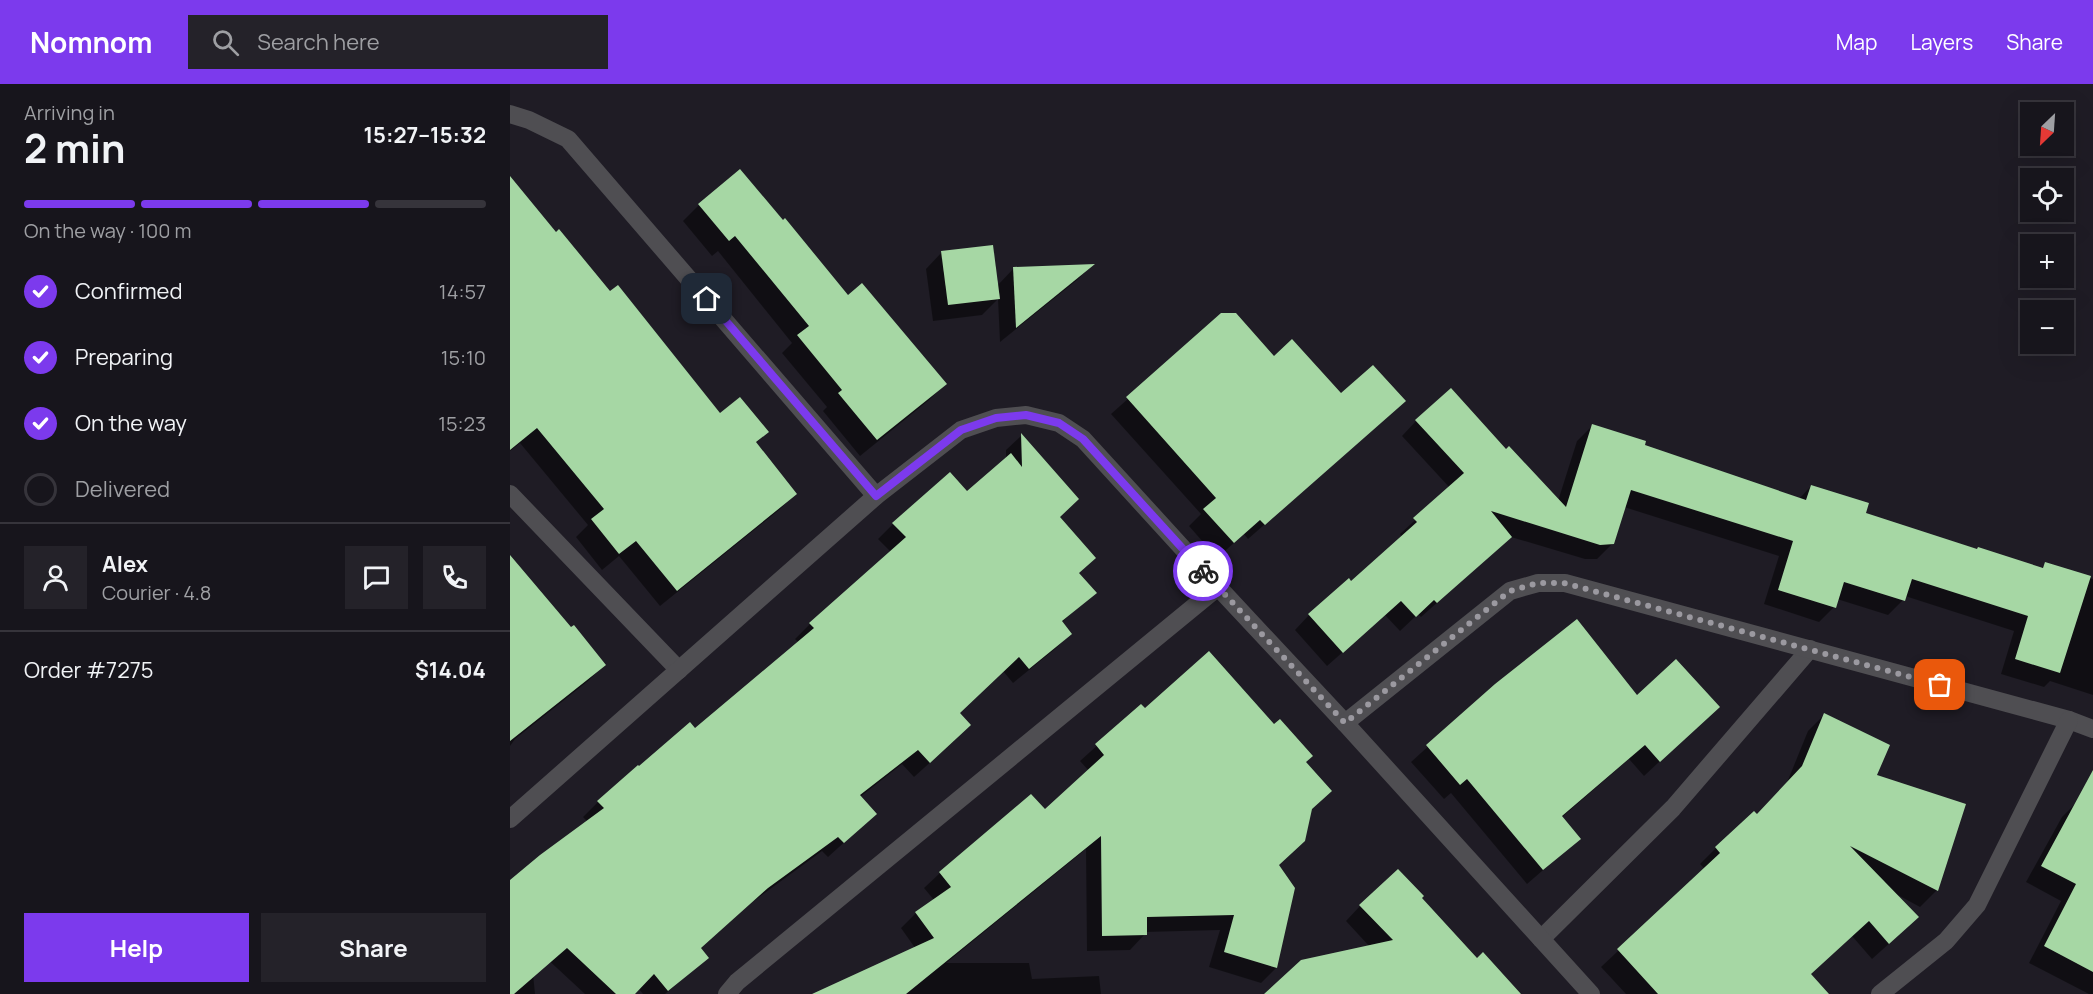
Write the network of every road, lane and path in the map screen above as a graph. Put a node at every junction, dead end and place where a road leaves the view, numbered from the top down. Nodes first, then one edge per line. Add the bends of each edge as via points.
1 (510, 114) edge
2 (510, 494) edge
3 (876, 496) junction
4 (1218, 587) junction
5 (1810, 649) junction
6 (679, 670) junction
7 (2069, 720) junction
8 (1345, 723) junction
9 (2093, 729) edge
10 (510, 819) edge
11 (1541, 939) junction
12 (727, 994) edge
13 (1591, 994) edge
14 (1880, 994) edge

1 - 3 street via 568,139
2 - 6 street
3 - 4 street via 961,430 996,418 1026,415 1059,423 1083,439
3 - 6 street
4 - 8 street
4 - 12 street
5 - 7 street
5 - 8 street via 1564,583 1538,583 1510,591
5 - 11 street via 1673,808
6 - 10 street
7 - 9 street
7 - 14 street via 1977,905 1946,941
8 - 11 street
11 - 13 street

